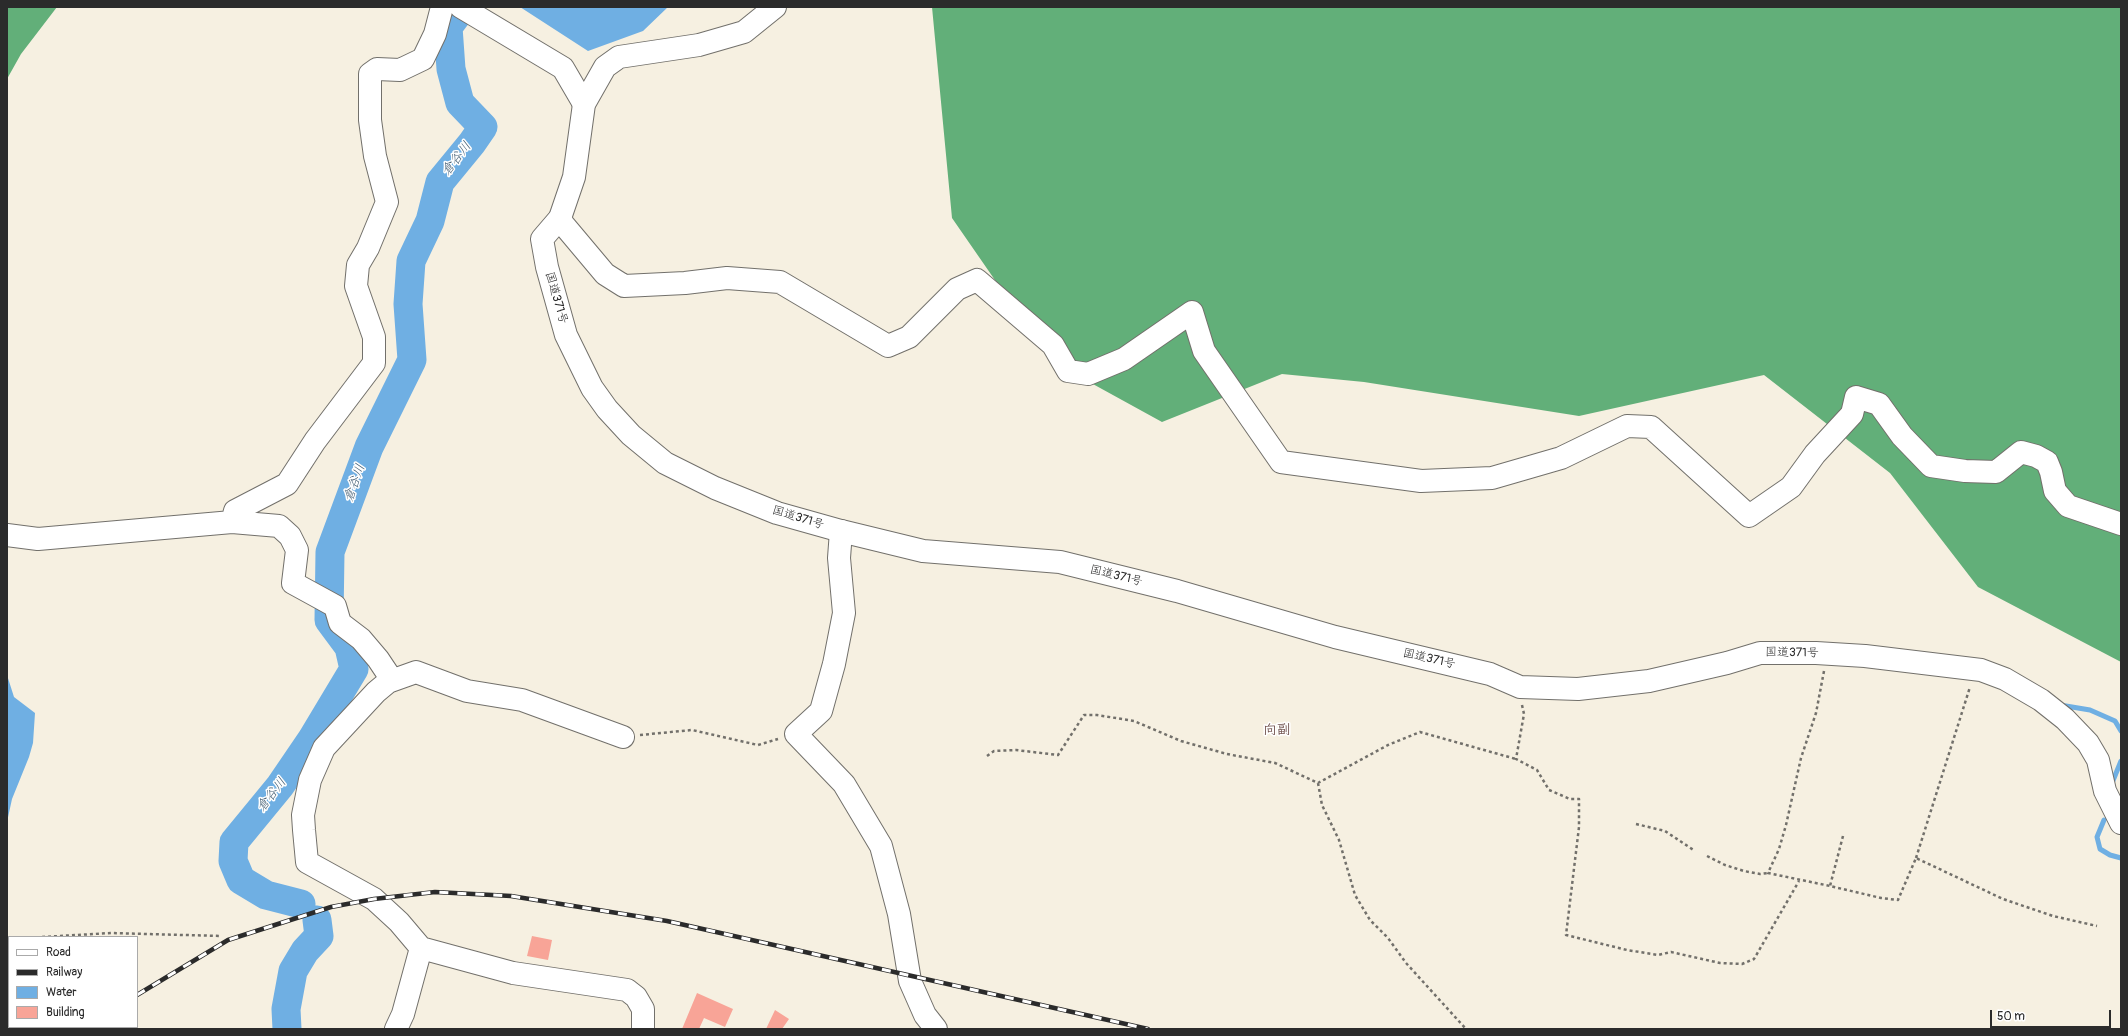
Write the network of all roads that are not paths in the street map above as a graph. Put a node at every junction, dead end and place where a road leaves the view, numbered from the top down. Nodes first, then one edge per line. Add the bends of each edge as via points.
1 (442, 7) edge
2 (461, 7) edge
3 (775, 7) edge
4 (584, 104) junction
5 (560, 218) junction
6 (232, 522) junction
7 (2121, 524) edge
8 (841, 531) junction
9 (7, 535) edge
10 (392, 680) junction
11 (622, 737) road end
12 (2121, 823) edge
13 (421, 948) junction
14 (396, 1029) edge
15 (643, 1029) edge
16 (936, 1029) edge

1 - 6 main road via 435,34 423,60 400,70 377,69 370,74 370,120 375,156 387,202 358,265 356,286 374,337 374,363 315,441 287,484 235,511
2 - 4 main road via 563,68
3 - 4 main road, 国道371号 via 744,32 700,45 619,57 605,67
4 - 5 main road, 国道371号 via 574,176
5 - 7 main road via 605,274 624,286 727,278 780,282 888,346 909,337 957,289 977,280 1053,345 1068,371 1088,374 1124,359 1192,312 1204,351 1281,462 1421,481 1492,478 1561,458 1627,426 1651,428 1749,516 1791,487 1815,454 1852,414 1856,397 1879,404 1902,436 1931,466 1996,472 2021,452 2036,456 2047,462 2055,491 2068,506
5 - 8 main road, 国道371号 via 542,239 547,267 566,335 592,388 607,409 631,435 665,464 777,513
6 - 9 main road via 38,539
6 - 10 main road via 279,526 290,536 297,550 293,583 326,601 340,622 361,639 378,658
8 - 12 main road, 国道371号 via 923,551 1060,562 1178,591 1335,637 1490,674 1520,687 1578,689 1649,682 1760,653 1865,656 1981,670 2005,679 2041,700 2088,742 2098,760 2105,791
8 - 16 main road via 839,558 844,613 834,664 821,711 796,734 844,784 881,846 899,914 910,981 924,1015
10 - 11 main road via 416,672 467,691 522,700
10 - 13 main road via 376,692 324,748 310,780 303,815 307,862 374,899 399,922
13 - 14 main road via 403,1014
13 - 15 main road via 513,973 627,990 636,997 643,1009

